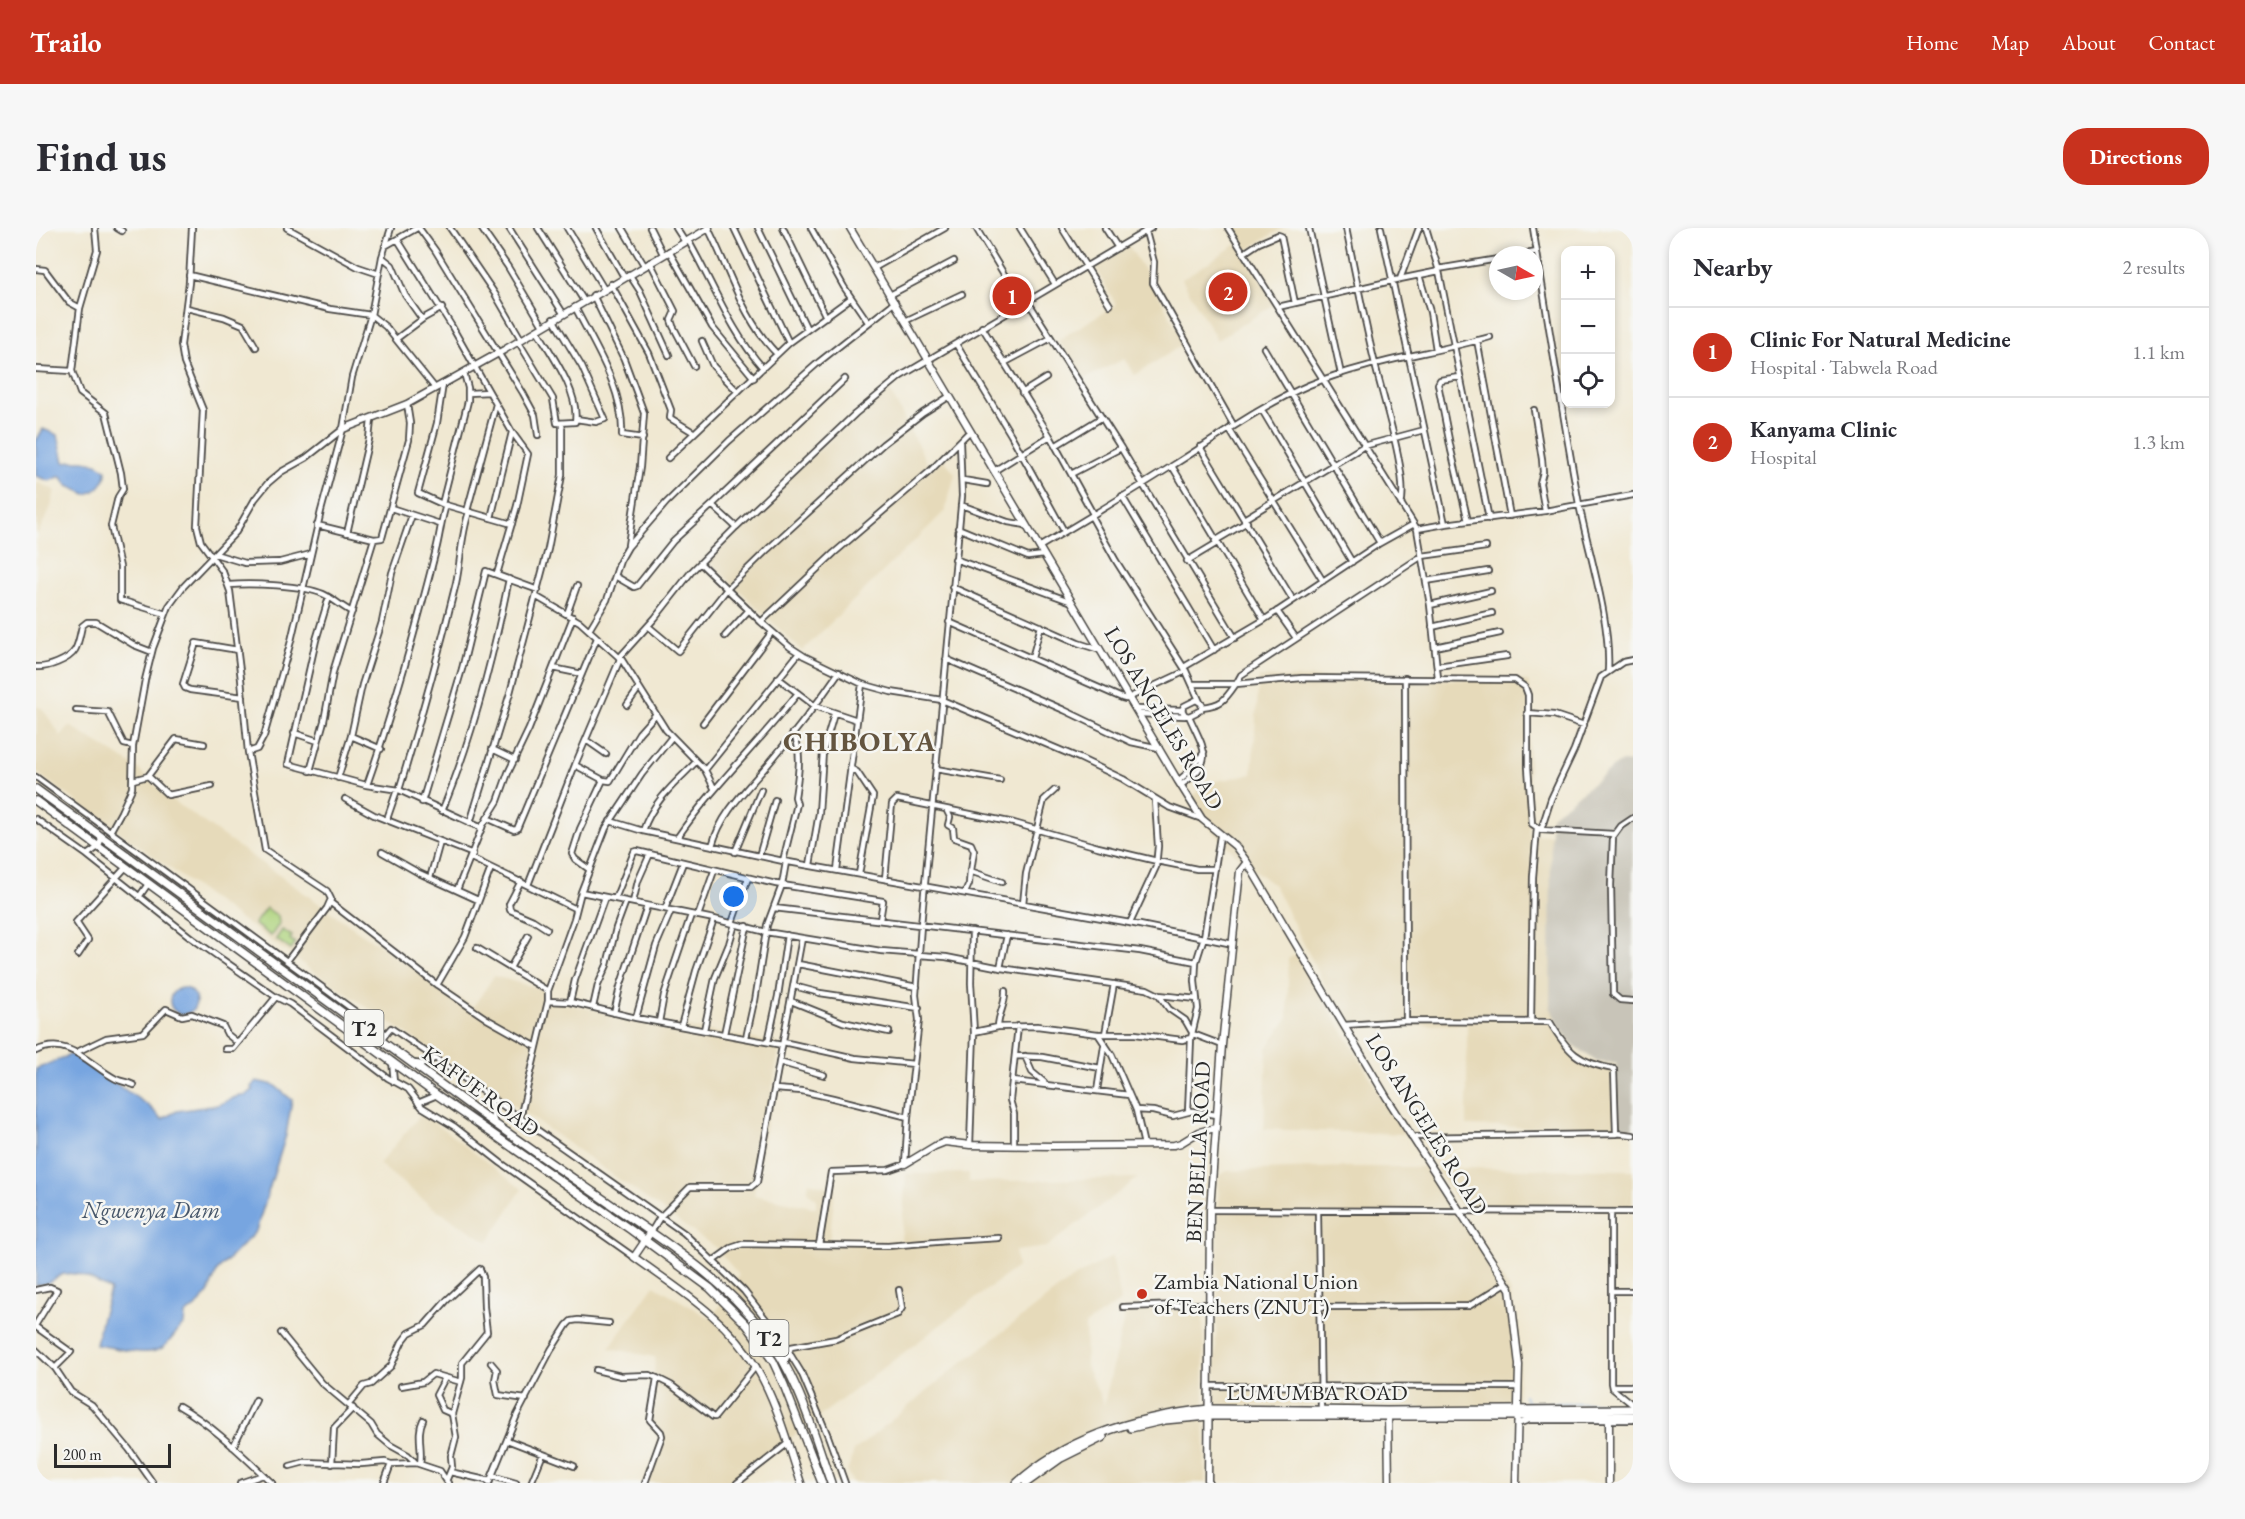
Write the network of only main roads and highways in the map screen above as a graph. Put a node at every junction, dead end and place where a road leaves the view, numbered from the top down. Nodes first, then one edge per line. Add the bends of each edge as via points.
1 (707, 228) edge
2 (850, 228) edge
3 (343, 429) road end
4 (36, 789) edge
5 (36, 801) edge
6 (1247, 862) junction
7 (1215, 1128) junction
8 (905, 1164) road end
9 (651, 1232) junction
10 (645, 1241) junction
11 (1633, 1407) edge
12 (1209, 1412) junction
13 (1388, 1416) junction
14 (1517, 1416) junction
15 (1609, 1418) junction
16 (1633, 1418) edge
17 (801, 1483) edge
18 (822, 1483) edge
19 (831, 1483) edge
20 (1017, 1483) edge
21 (1026, 1483) edge
22 (1208, 1483) edge
23 (1389, 1483) edge
24 (1516, 1483) edge
25 (1609, 1483) edge

1 - 3 main road via 475,367 407,404
2 - 6 main road, LOS ANGELES ROAD via 1179,783 1202,819 1235,846
4 - 9 main road, KAFUE ROAD / T2 via 494,1124
5 - 10 main road, KAFUE ROAD / T2 via 437,1095
6 - 7 main road, BEN BELLA ROAD via 1240,871
6 - 14 main road, LOS ANGELES ROAD via 1411,1137 1511,1291 1519,1365
7 - 8 main road via 1181,1143 941,1143
7 - 12 main road, BEN BELLA ROAD via 1210,1210
9 - 10 main road
9 - 19 main road, KAFUE ROAD / T2 via 716,1282 763,1329 785,1362
10 - 17 main road via 634,1257 709,1311 756,1366
10 - 18 main road, KAFUE ROAD / T2 via 710,1288 760,1341 784,1385
11 - 14 main road, LUMUMBA ROAD
12 - 13 main road, LUMUMBA ROAD
12 - 14 main road, LUMUMBA ROAD via 1321,1410
12 - 20 main road, LUMUMBA ROAD via 1163,1414 1090,1438
12 - 21 main road, LUMUMBA ROAD via 1111,1434 1061,1458
12 - 22 main road, BEN BELLA ROAD
13 - 14 main road, LUMUMBA ROAD
13 - 23 main road
14 - 15 main road, LUMUMBA ROAD
14 - 24 main road, LOS ANGELES ROAD
15 - 16 main road, LUMUMBA ROAD
15 - 25 main road

